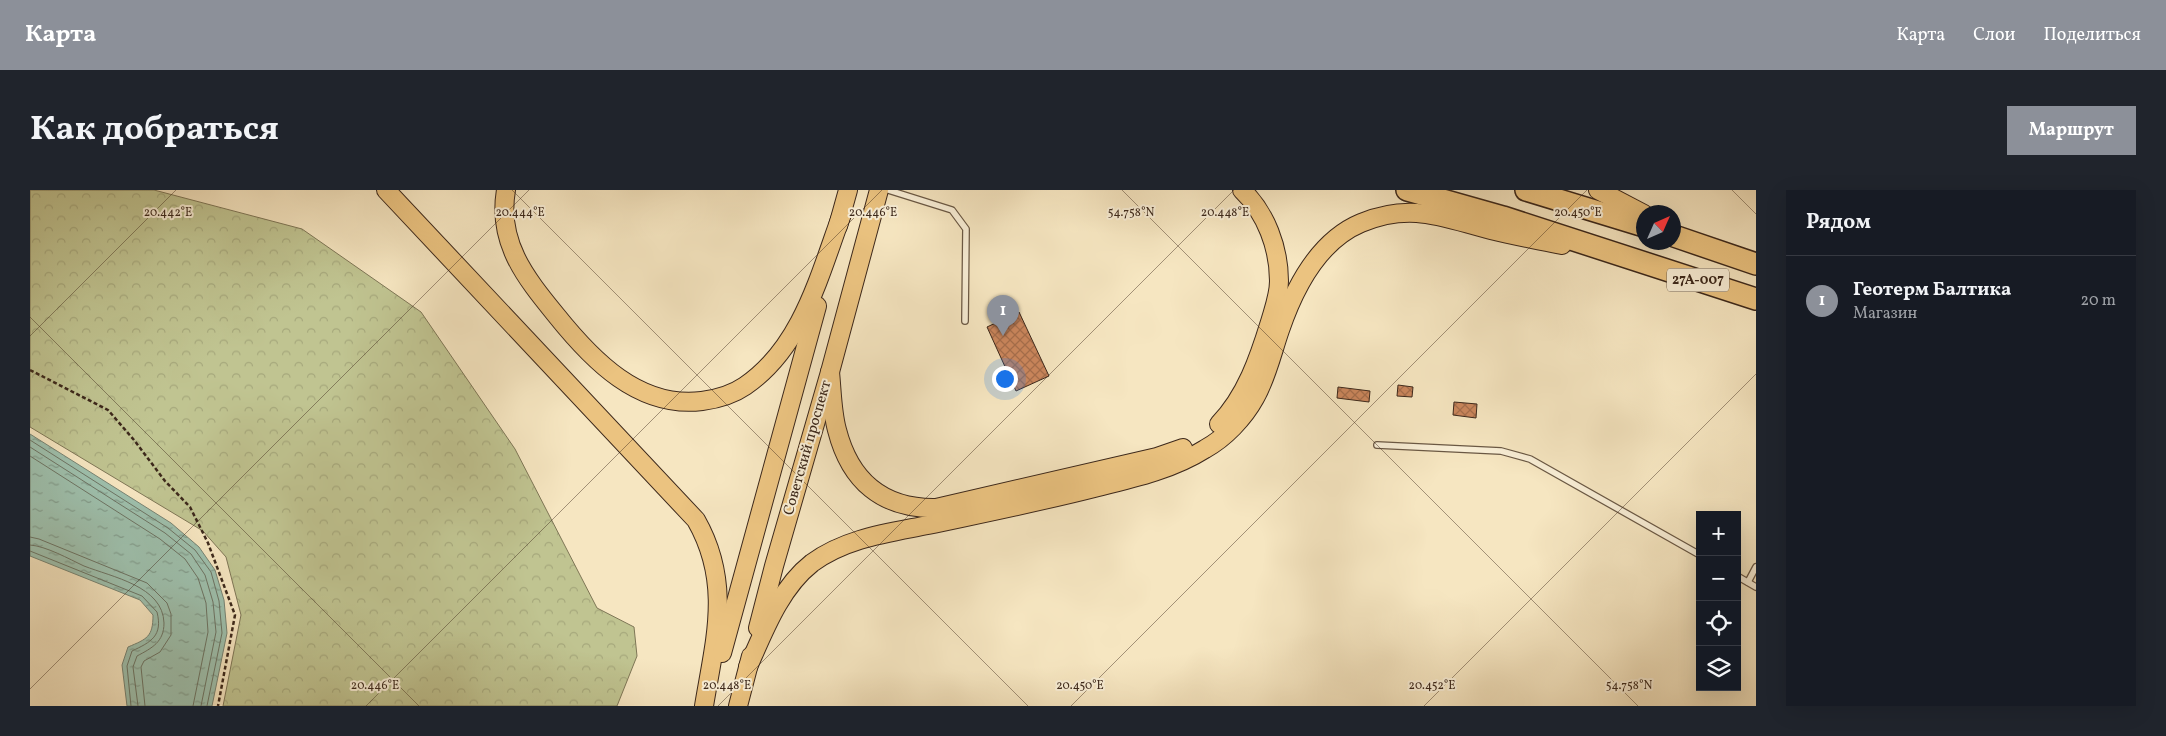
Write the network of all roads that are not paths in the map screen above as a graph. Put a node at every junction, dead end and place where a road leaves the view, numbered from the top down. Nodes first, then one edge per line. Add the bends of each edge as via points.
1 (386, 190) edge
2 (506, 190) edge
3 (848, 190) edge
4 (879, 190) edge
5 (888, 190) edge
6 (1242, 190) edge
7 (1407, 190) edge
8 (1526, 190) edge
9 (1598, 190) edge
10 (1636, 210) edge
11 (842, 214) junction
12 (1636, 224) edge
13 (1681, 232) edge
14 (1681, 238) edge
15 (1718, 250) junction
16 (1641, 260) junction
17 (1756, 264) edge
18 (1756, 299) edge
19 (966, 321) dead end
20 (830, 372) junction
21 (1377, 445) dead end
22 (1696, 553) edge
23 (1756, 567) edge
24 (1741, 578) edge
25 (1748, 582) junction
26 (1756, 587) edge
27 (748, 667) junction
28 (706, 706) edge
29 (738, 706) edge

1 - 28 main road via 696,520 707,539 718,579 718,614
2 - 11 main road via 503,209 510,248 530,284 567,328 617,378 639,391 690,402 719,398 744,387 783,349 797,328
3 - 11 main road, Советский проспект
4 - 20 main road, Советский проспект
5 - 19 lane via 952,210 966,229
6 - 20 main road via 1257,208 1275,248 1279,281 1277,299 1261,352 1230,413 1199,441 1181,449 936,508 914,508 892,502 858,477 845,455 836,428
7 - 16 highway, 27А-007
8 - 12 highway
9 - 10 main road
11 - 28 main road, Советский проспект
13 - 15 main road
14 - 15 highway, 27А-007
15 - 17 highway, 27А-007
16 - 18 highway, 27А-007
16 - 27 main road via 1419,212 1392,214 1358,224 1324,250 1307,272 1290,305 1255,398 1224,435 1206,450 1116,483 870,537 835,549 811,564 791,584
20 - 27 main road, Советский проспект
21 - 22 lane via 1516,454
23 - 25 lane
24 - 25 lane
25 - 26 lane
27 - 29 main road, Советский проспект

